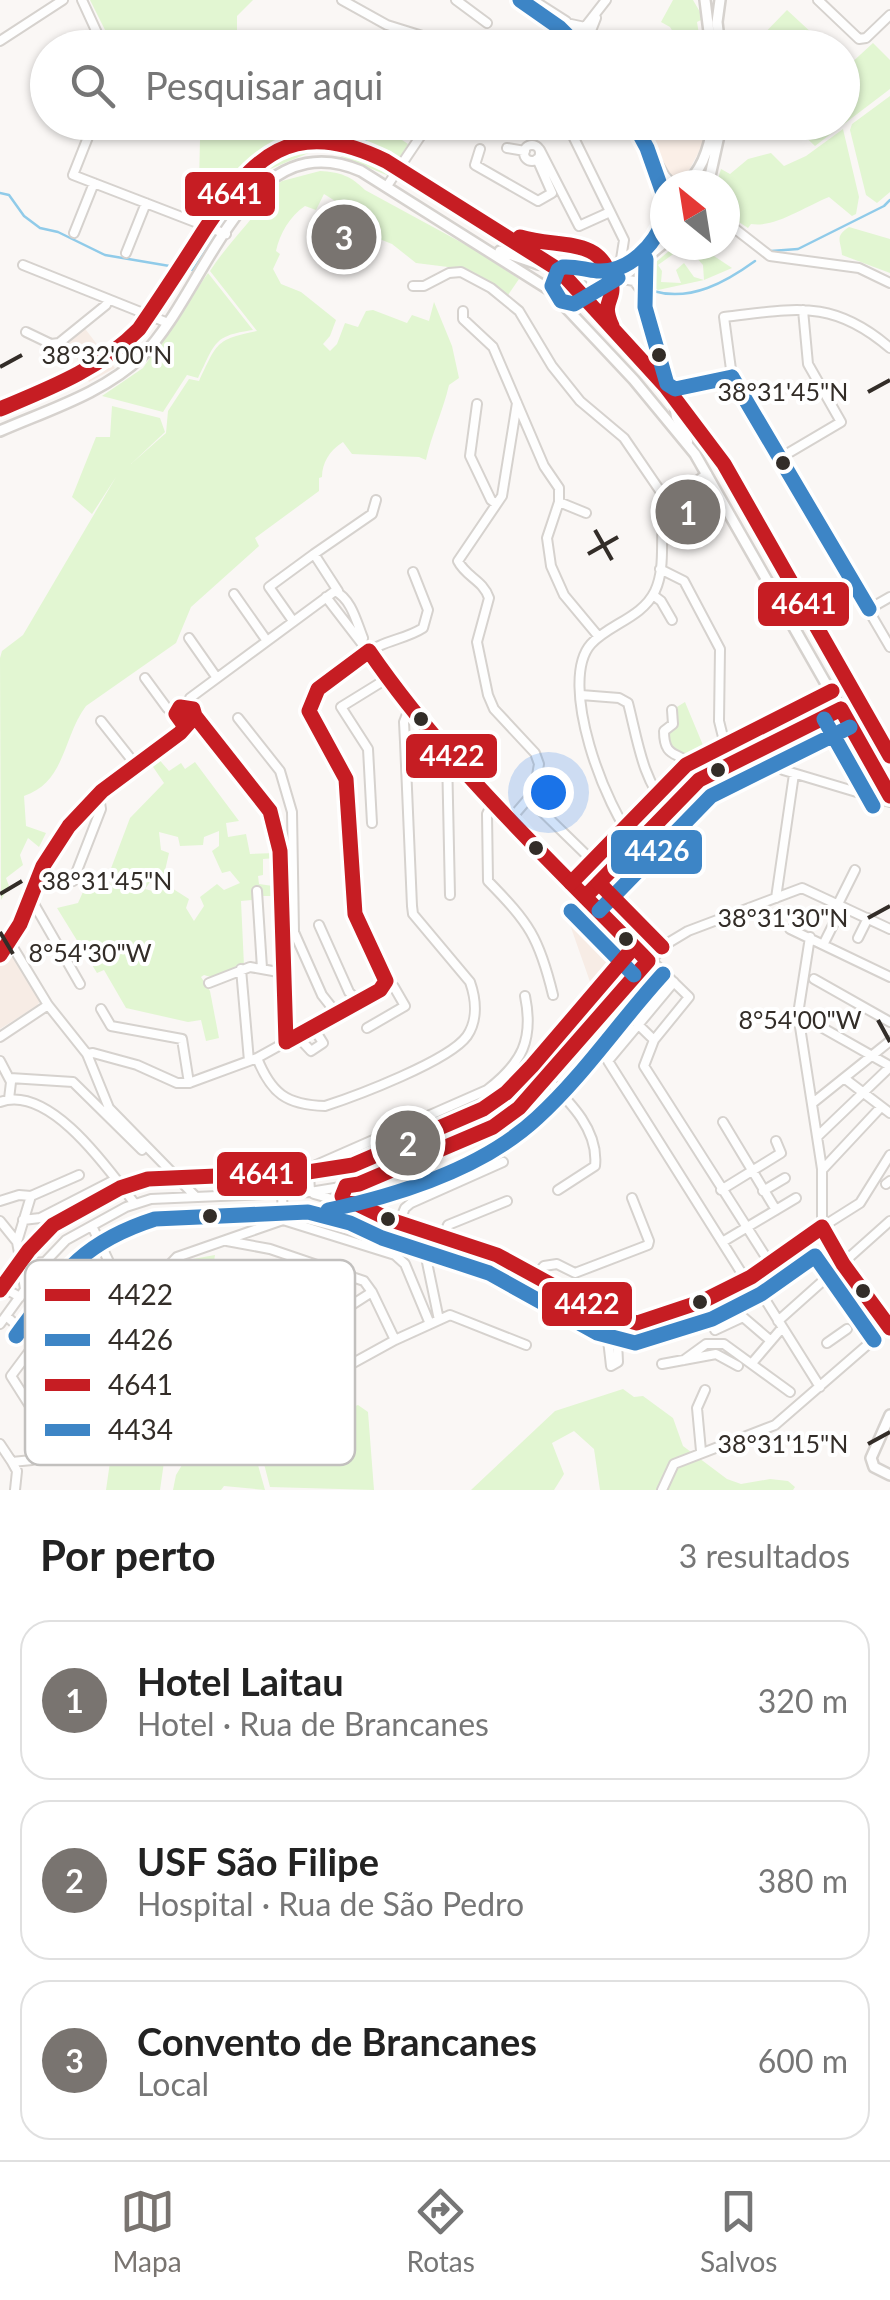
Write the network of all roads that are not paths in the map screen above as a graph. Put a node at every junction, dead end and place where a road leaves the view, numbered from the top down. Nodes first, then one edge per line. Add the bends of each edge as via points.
1 (63, 0) edge
2 (82, 0) edge
3 (342, 0) edge
4 (456, 0) edge
5 (520, 0) edge
6 (533, 0) edge
7 (706, 0) edge
8 (719, 0) edge
9 (818, 0) edge
10 (604, 4) edge
11 (890, 15) edge
12 (566, 21) junction
13 (487, 22) dead end
14 (96, 30) edge
15 (406, 30) edge
16 (561, 30) edge
17 (572, 30) edge
18 (592, 30) edge
19 (709, 30) edge
20 (718, 30) edge
21 (850, 30) edge
22 (860, 39) edge
23 (0, 42) edge
24 (87, 140) edge
25 (418, 140) edge
26 (575, 140) edge
27 (643, 140) edge
28 (709, 140) edge
29 (718, 140) edge
30 (507, 148) dead end
31 (647, 148) junction
32 (480, 149) dead end
33 (538, 154) junction
34 (654, 170) edge
35 (663, 170) edge
36 (698, 170) edge
37 (711, 170) edge
38 (94, 184) junction
39 (387, 186) junction
40 (146, 204) junction
41 (610, 212) junction
42 (740, 233) edge
43 (74, 234) dead end
44 (226, 234) junction
45 (624, 240) junction
46 (649, 245) joint
47 (488, 248) junction
48 (126, 253) dead end
49 (650, 255) edge
50 (646, 259) junction
51 (24, 265) dead end
52 (570, 265) junction
53 (584, 268) junction
54 (616, 273) junction
55 (890, 283) edge
56 (413, 286) dead end
57 (555, 294) junction
58 (588, 296) junction
59 (645, 298) junction
60 (108, 299) junction
61 (803, 310) junction
62 (463, 311) dead end
63 (168, 323) junction
64 (26, 332) dead end
65 (595, 336) junction
66 (890, 348) edge
67 (732, 377) junction
68 (684, 388) junction
69 (517, 403) junction
70 (476, 404) dead end
71 (0, 431) edge
72 (695, 454) junction
73 (780, 458) junction
74 (706, 474) junction
75 (376, 500) dead end
76 (666, 501) junction
77 (559, 502) junction
78 (496, 504) junction
79 (586, 514) dead end
80 (314, 554) junction
81 (660, 569) junction
82 (413, 572) dead end
83 (332, 591) junction
84 (234, 594) dead end
85 (652, 595) junction
86 (890, 597) edge
87 (352, 609) junction
88 (869, 610) junction
89 (340, 614) junction
90 (672, 620) dead end
91 (294, 621) junction
92 (599, 637) junction
93 (189, 638) dead end
94 (267, 641) junction
95 (890, 647) edge
96 (369, 651) junction
97 (145, 678) dead end
98 (217, 678) junction
99 (388, 678) junction
100 (581, 695) junction
101 (187, 706) junction
102 (841, 708) junction
103 (409, 709) junction
104 (672, 710) dead end
105 (176, 714) junction
106 (195, 716) junction
107 (238, 718) dead end
108 (101, 720) dead end
109 (184, 725) junction
110 (768, 745) junction
111 (447, 754) junction
112 (734, 762) junction
113 (135, 764) junction
114 (794, 774) junction
115 (699, 780) junction
116 (99, 797) junction
117 (890, 799) edge
118 (529, 800) junction
119 (492, 804) junction
120 (670, 810) junction
121 (509, 821) junction
122 (372, 822) dead end
123 (636, 843) junction
124 (854, 870) dead end
125 (606, 874) junction
126 (74, 881) dead end
127 (257, 891) dead end
128 (450, 895) dead end
129 (585, 897) junction
130 (776, 898) junction
131 (29, 901) junction
132 (840, 906) junction
133 (749, 908) junction
134 (25, 912) junction
135 (42, 917) junction
136 (768, 918) dead end
137 (868, 918) junction
138 (319, 925) dead end
139 (790, 928) dead end
140 (890, 929) edge
141 (810, 938) junction
142 (858, 938) dead end
143 (824, 943) junction
144 (11, 944) junction
145 (0, 955) edge
146 (649, 960) junction
147 (241, 968) junction
148 (262, 968) junction
149 (284, 973) junction
150 (890, 977) edge
151 (814, 979) dead end
152 (386, 981) junction
153 (674, 982) junction
154 (209, 983) dead end
155 (80, 984) dead end
156 (552, 995) dead end
157 (524, 996) dead end
158 (359, 1002) junction
159 (48, 1005) junction
160 (620, 1007) dead end
161 (101, 1009) dead end
162 (337, 1014) junction
163 (807, 1019) dead end
164 (890, 1022) edge
165 (638, 1024) junction
166 (313, 1027) junction
167 (367, 1028) dead end
168 (297, 1036) junction
169 (0, 1037) edge
170 (654, 1040) junction
171 (890, 1041) edge
172 (286, 1042) junction
173 (87, 1054) junction
174 (872, 1056) junction
175 (253, 1059) junction
176 (0, 1061) edge
177 (890, 1067) edge
178 (10, 1078) junction
179 (844, 1078) junction
180 (547, 1079) junction
181 (189, 1083) junction
182 (862, 1094) junction
183 (4, 1101) edge
184 (814, 1102) junction
185 (881, 1107) junction
186 (890, 1113) edge
187 (722, 1122) dead end
188 (818, 1136) junction
189 (776, 1141) dead end
190 (147, 1148) junction
191 (890, 1156) edge
192 (503, 1162) dead end
193 (822, 1170) junction
194 (752, 1171) junction
195 (79, 1174) dead end
196 (785, 1178) dead end
197 (116, 1179) junction
198 (359, 1184) junction
199 (346, 1186) junction
200 (558, 1190) dead end
201 (721, 1190) junction
202 (763, 1191) junction
203 (310, 1192) junction
204 (282, 1193) junction
205 (31, 1196) junction
206 (196, 1196) junction
207 (632, 1198) dead end
208 (796, 1198) dead end
209 (0, 1201) edge
210 (507, 1201) dead end
211 (345, 1203) junction
212 (135, 1204) junction
213 (776, 1210) junction
214 (23, 1220) junction
215 (283, 1220) junction
216 (890, 1221) edge
217 (0, 1222) edge
218 (399, 1222) junction
219 (92, 1226) junction
220 (822, 1227) junction
221 (747, 1228) junction
222 (426, 1232) junction
223 (443, 1238) junction
224 (223, 1240) junction
225 (17, 1242) junction
226 (724, 1242) junction
227 (47, 1260) edge
228 (108, 1260) edge
229 (173, 1260) edge
230 (305, 1260) edge
231 (21, 1264) junction
232 (25, 1264) edge
233 (843, 1264) junction
234 (772, 1266) junction
235 (355, 1276) edge
236 (536, 1276) junction
237 (749, 1278) junction
238 (3, 1285) edge
239 (25, 1290) edge
240 (372, 1292) junction
241 (23, 1293) junction
242 (355, 1304) edge
243 (604, 1314) junction
244 (616, 1319) junction
245 (3, 1320) edge
246 (434, 1322) junction
247 (780, 1324) junction
248 (889, 1327) edge
249 (847, 1329) dead end
250 (714, 1330) dead end
251 (25, 1335) edge
252 (395, 1340) junction
253 (771, 1341) junction
254 (827, 1343) dead end
255 (526, 1345) dead end
256 (25, 1358) edge
257 (684, 1360) junction
258 (355, 1362) edge
259 (753, 1362) junction
260 (662, 1364) dead end
261 (738, 1366) dead end
262 (820, 1387) junction
263 (705, 1390) dead end
264 (790, 1392) dead end
265 (25, 1398) edge
266 (890, 1415) edge
267 (0, 1444) edge
268 (700, 1451) junction
269 (25, 1461) edge
270 (12, 1462) junction
271 (890, 1475) edge
272 (16, 1490) edge
273 (662, 1490) edge

1 - 23 street
2 - 14 street
3 - 15 street
4 - 13 street
5 - 16 street
6 - 12 street
7 - 8 main road
7 - 19 main road
8 - 20 main road
9 - 21 street
10 - 12 street via 583,28
10 - 18 street
11 - 22 street
12 - 17 street
24 - 38 street via 72,175
25 - 39 street
26 - 41 street
27 - 31 street
28 - 36 main road
29 - 37 main road
30 - 33 street via 525,151 532,145
31 - 34 street
31 - 35 street
32 - 33 street via 475,166 538,201 552,193
33 - 41 street via 580,226
38 - 40 street
38 - 43 street
39 - 44 main road via 326,160 287,168 251,196
39 - 47 main road
40 - 44 street
40 - 48 street
41 - 45 street
42 - 55 street via 770,256 859,268
44 - 63 main road
45 - 46 street
45 - 54 street
46 - 54 main road
47 - 52 main road via 538,264
47 - 57 main road
49 - 50 main road
50 - 54 main road
50 - 59 street
51 - 60 street
52 - 53 main road
52 - 57 main road via 554,276
53 - 54 main road
53 - 58 main road via 592,281
54 - 58 main road
54 - 59 street
56 - 76 street via 461,272 519,311 552,366 624,438
57 - 58 main road via 574,304
57 - 65 main road
58 - 65 main road via 586,322
59 - 68 street via 668,384
60 - 63 street
60 - 64 street via 59,343
61 - 66 street via 858,324
61 - 67 street via 724,317
61 - 73 street via 808,364 841,422
62 - 69 street via 462,319 493,347
63 - 71 main road via 112,380
65 - 72 main road
67 - 68 street
67 - 73 street
68 - 72 street via 673,405
69 - 77 street via 559,488
69 - 78 street
70 - 78 street via 470,456
72 - 74 main road
73 - 88 street
74 - 76 street
74 - 102 main road
75 - 80 street via 372,514
76 - 81 street
77 - 79 street
77 - 92 street via 547,538 550,566
78 - 118 street via 458,562 488,598 477,642 490,702 537,758
80 - 83 street
80 - 91 street via 269,587
81 - 85 street
81 - 112 street via 684,581 720,649 719,721
82 - 96 street via 428,610 423,628
83 - 87 street
83 - 89 street
83 - 91 street
84 - 94 street
85 - 90 street
85 - 92 street
86 - 88 street
87 - 89 street
87 - 96 street
88 - 95 street
89 - 96 street
91 - 94 street
92 - 100 street via 581,662
93 - 98 street
94 - 98 street
96 - 99 street
96 - 152 street via 318,688 310,711 346,779 355,914
97 - 105 street
98 - 101 street
99 - 103 street
99 - 122 street via 341,708 368,750
100 - 120 street via 628,704 640,756
100 - 123 street via 598,779
101 - 105 street
101 - 106 street
102 - 110 street
102 - 117 main road
103 - 111 street
103 - 175 street via 404,722 413,914 470,982 475,996 469,1034 438,1058 324,1106 304,1106 275,1090
104 - 115 street via 674,724 664,739
105 - 109 street
106 - 109 street
106 - 149 street via 276,824
107 - 162 street via 280,771 292,812 294,932
108 - 113 street
109 - 113 street
110 - 112 street
110 - 114 street via 783,770
111 - 119 street
111 - 128 street
112 - 115 street
113 - 116 street
114 - 117 street
114 - 130 street
115 - 120 street
116 - 126 street via 101,810
116 - 131 street via 59,838
118 - 121 street
118 - 125 street
119 - 121 street
119 - 156 street via 487,879 538,942
120 - 123 street
121 - 129 street
123 - 125 street
124 - 132 street
125 - 129 street
127 - 148 street
129 - 146 street
130 - 132 street via 802,888
130 - 133 street
131 - 134 street
131 - 135 street
132 - 137 street
132 - 143 street
133 - 136 street
133 - 146 street via 688,932
134 - 135 street
134 - 144 street
135 - 155 street
137 - 140 street
137 - 142 street
138 - 158 street
139 - 141 street
141 - 143 street
141 - 184 street via 798,1014
143 - 150 street
144 - 145 street
144 - 159 street
146 - 153 street
146 - 180 street
147 - 148 street
147 - 154 street
147 - 175 street
148 - 149 street
149 - 172 street
151 - 164 street
152 - 158 street
152 - 167 street via 405,1006
153 - 165 street
153 - 170 street via 689,997
157 - 203 street via 526,1038 506,1076 314,1166
158 - 162 street
159 - 169 street
159 - 173 street
160 - 165 street
161 - 181 street via 111,1026 182,1039
162 - 166 street
163 - 174 street
165 - 170 street
165 - 226 street via 608,1061
166 - 168 street
166 - 168 street via 323,1042 311,1051
168 - 172 street
170 - 201 street via 644,1066
171 - 174 street
172 - 175 street
173 - 181 street
173 - 190 street via 104,1101
174 - 177 street
174 - 179 street
175 - 181 street
176 - 178 street
177 - 182 street
178 - 183 street
178 - 190 street via 73,1082
179 - 182 street
179 - 184 street
180 - 198 street via 492,1127
180 - 200 street via 598,1145 596,1166
182 - 185 street
182 - 188 street
183 - 197 street via 35,1106 75,1130
184 - 188 street
185 - 186 street
185 - 193 street
187 - 194 street
188 - 193 street
189 - 194 street via 780,1154
190 - 206 street
191 - 220 street via 860,1203
192 - 218 street via 412,1203
193 - 220 street
194 - 201 street
194 - 202 street
195 - 205 street
196 - 202 street
197 - 212 street
197 - 214 street via 40,1218
198 - 199 street
198 - 211 street
199 - 203 street
199 - 211 street
201 - 221 street
202 - 213 street
203 - 204 street
203 - 211 street
204 - 206 street
204 - 215 street
205 - 209 street
205 - 214 street
206 - 212 street
207 - 236 street via 648,1245 576,1273 557,1264
208 - 213 street
210 - 223 street via 448,1224
211 - 218 street
212 - 219 street
213 - 221 street
214 - 225 street
215 - 224 street
215 - 246 street via 396,1255
216 - 233 street
217 - 225 street
218 - 222 street
219 - 227 street
219 - 228 street
220 - 233 street
220 - 234 street
221 - 226 street
221 - 234 street
222 - 223 street
222 - 246 street
223 - 236 street
224 - 229 street
224 - 230 street
225 - 231 street
226 - 237 street
231 - 232 street
231 - 241 street
233 - 247 street
233 - 248 street
234 - 237 street
235 - 240 street
236 - 243 street
237 - 244 street via 659,1318 637,1324
237 - 247 street
238 - 241 street
239 - 241 street
240 - 242 street
240 - 252 street
241 - 245 street
243 - 244 street
243 - 244 street via 611,1366 618,1362
245 - 251 street
246 - 252 street
246 - 255 street via 450,1315
247 - 253 street
247 - 262 street
248 - 262 street
249 - 254 street
250 - 253 street via 743,1318
252 - 258 street
253 - 259 street
256 - 265 street via 11,1376
257 - 259 street via 714,1343
257 - 260 street
257 - 261 street via 716,1354
259 - 264 street
262 - 268 street via 775,1425
263 - 268 street via 697,1408
266 - 271 main road via 871,1458
267 - 270 street
268 - 273 street via 674,1464
269 - 270 street
270 - 272 street

